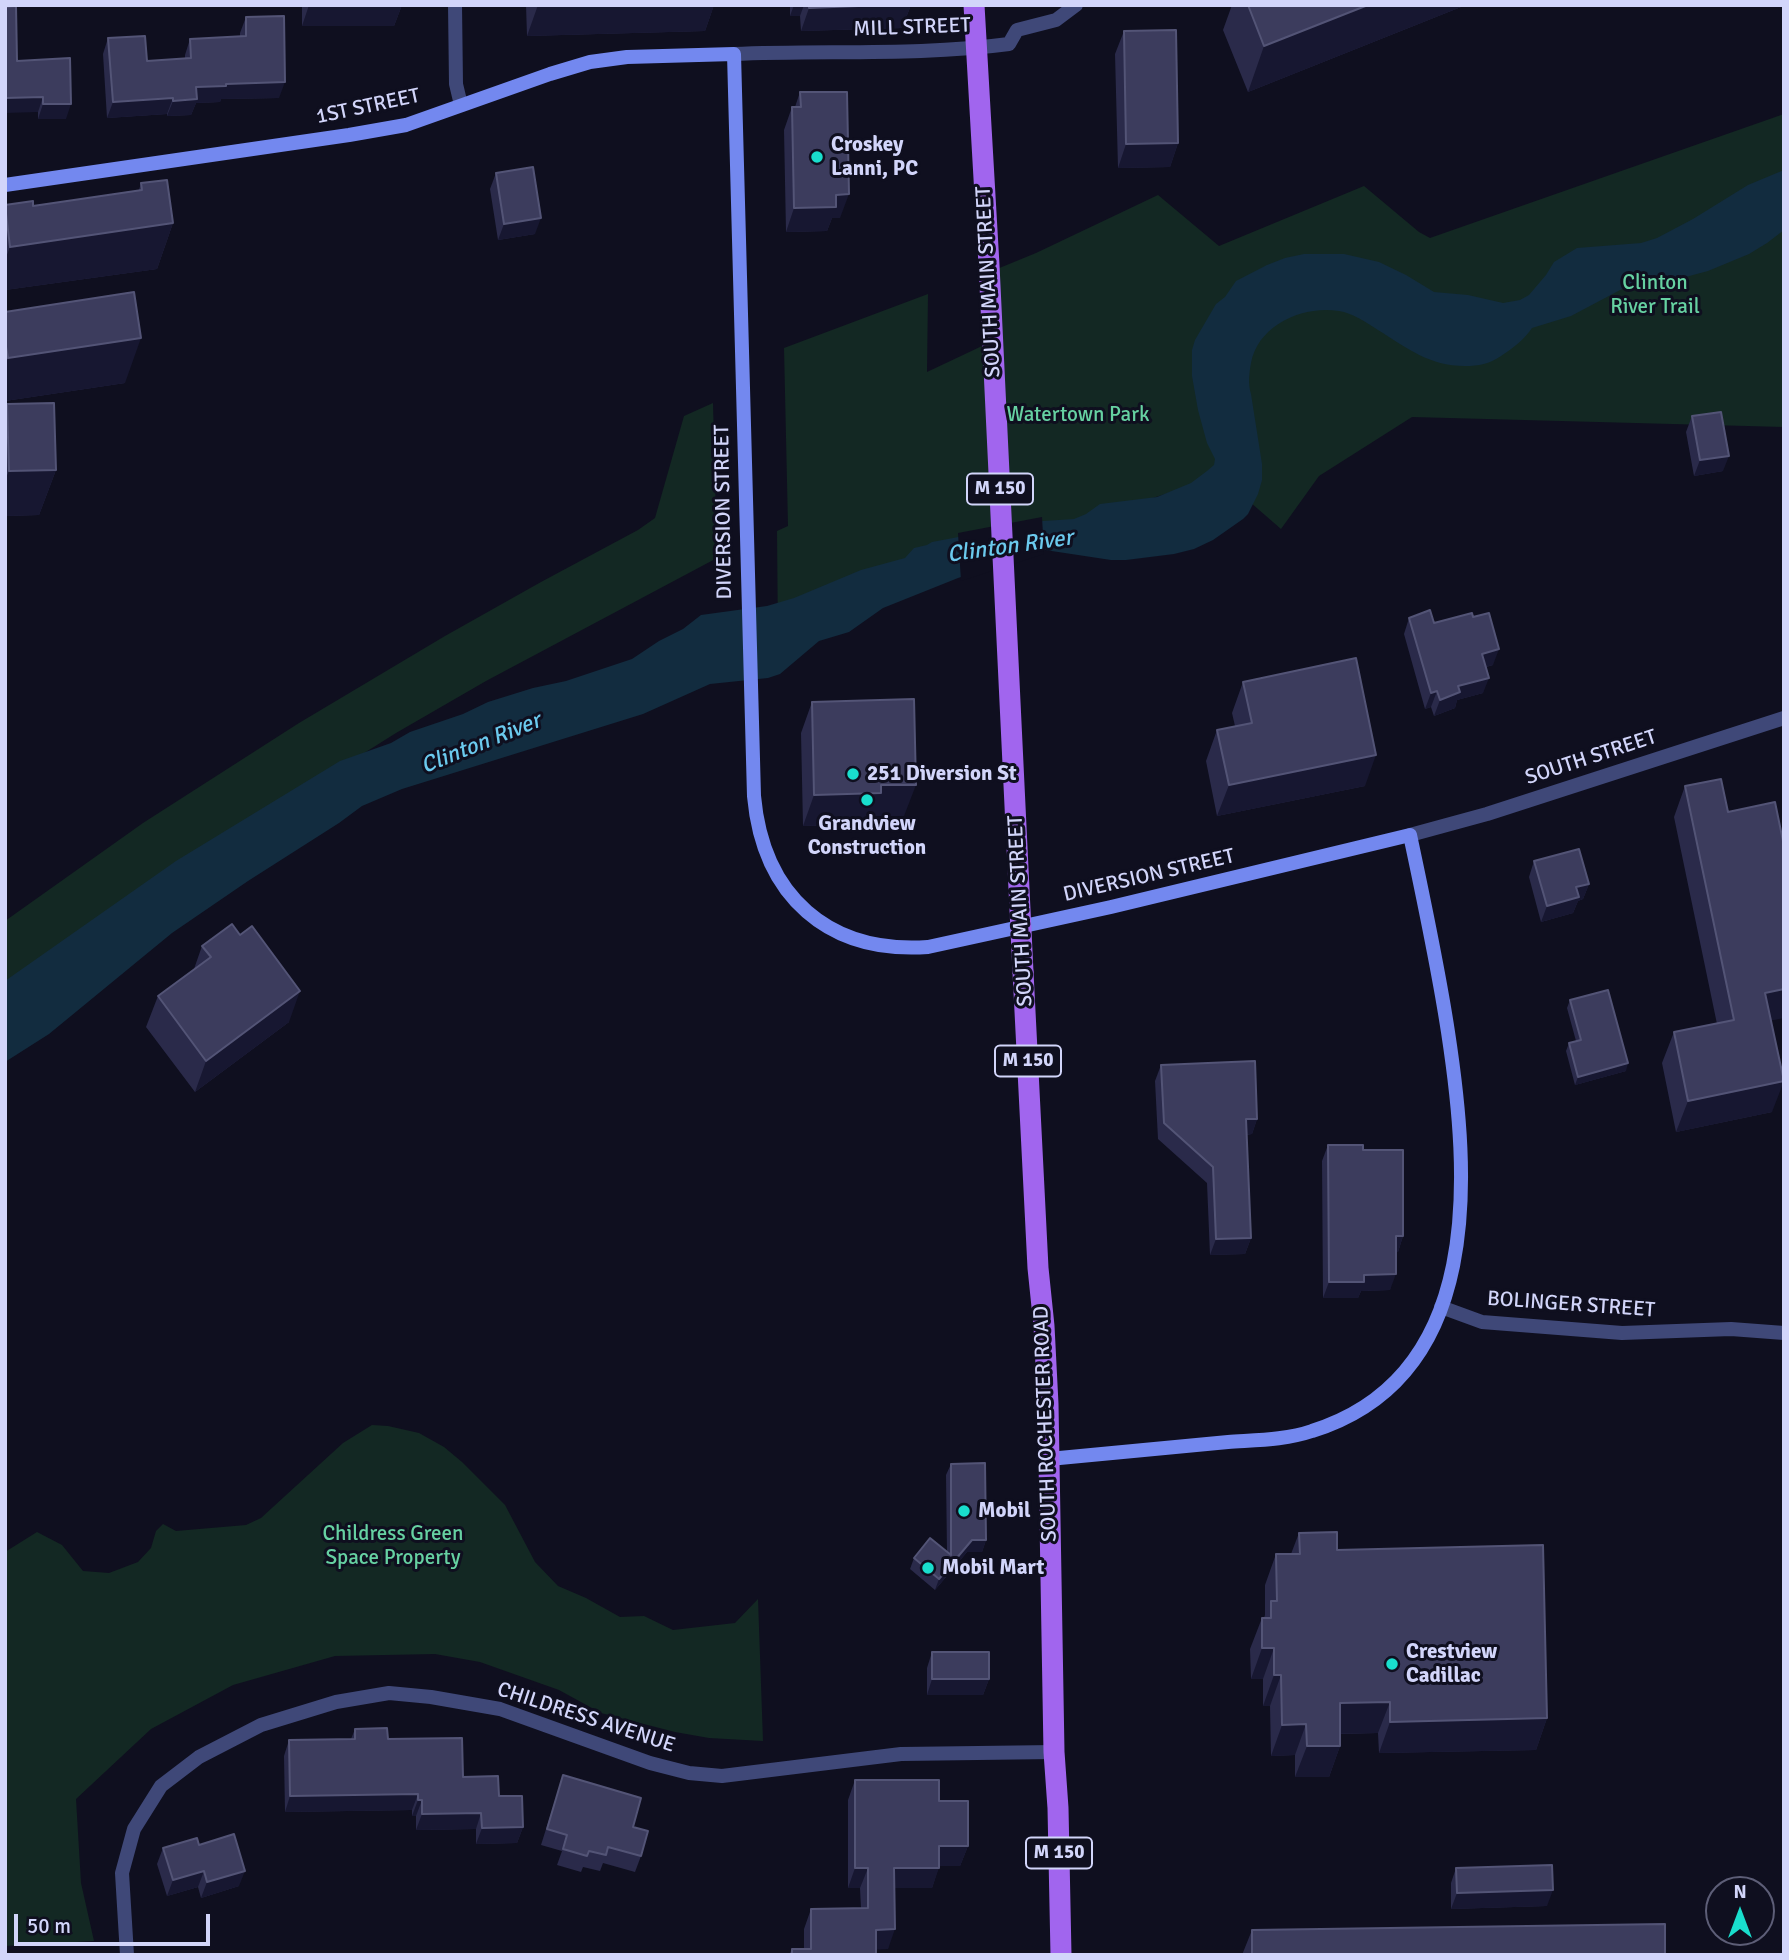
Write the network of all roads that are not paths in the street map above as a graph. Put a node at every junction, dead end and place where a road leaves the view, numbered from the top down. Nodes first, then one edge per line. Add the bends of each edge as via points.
1 (455, 5) edge
2 (974, 5) edge
3 (1076, 5) edge
4 (734, 54) junction
5 (461, 105) junction
6 (5, 185) edge
7 (1784, 718) edge
8 (1410, 835) junction
9 (1034, 1188) joint
10 (1441, 1307) junction
11 (1784, 1332) edge
12 (1049, 1459) junction
13 (1054, 1752) junction
14 (127, 1955) edge
15 (1061, 1955) edge

1 - 5 street via 456,84
2 - 9 main road, SOUTH MAIN STREET / M 150, bridge
3 - 4 street, MILL STREET via 1056,20 1017,30 1009,44
4 - 5 street, 1ST STREET via 590,62
4 - 8 street, DIVERSION STREET via 755,813 769,862 801,908 850,938 905,949 1111,907
5 - 6 street, 1ST STREET via 380,130
7 - 8 street, SOUTH STREET
8 - 10 street via 1440,980 1462,1150 1459,1230
9 - 12 main road, SOUTH ROCHESTER ROAD / M 150
10 - 11 street, BOLINGER STREET via 1482,1322 1622,1333
10 - 12 street via 1422,1349 1393,1385 1351,1416 1310,1432
12 - 13 main road, SOUTH ROCHESTER ROAD / M 150
13 - 14 street, CHILDRESS AVENUE via 901,1754 722,1776 650,1763 500,1709 389,1693 336,1702 261,1725 199,1757 161,1786 134,1829 121,1873
13 - 15 main road, SOUTH ROCHESTER ROAD / M 150

